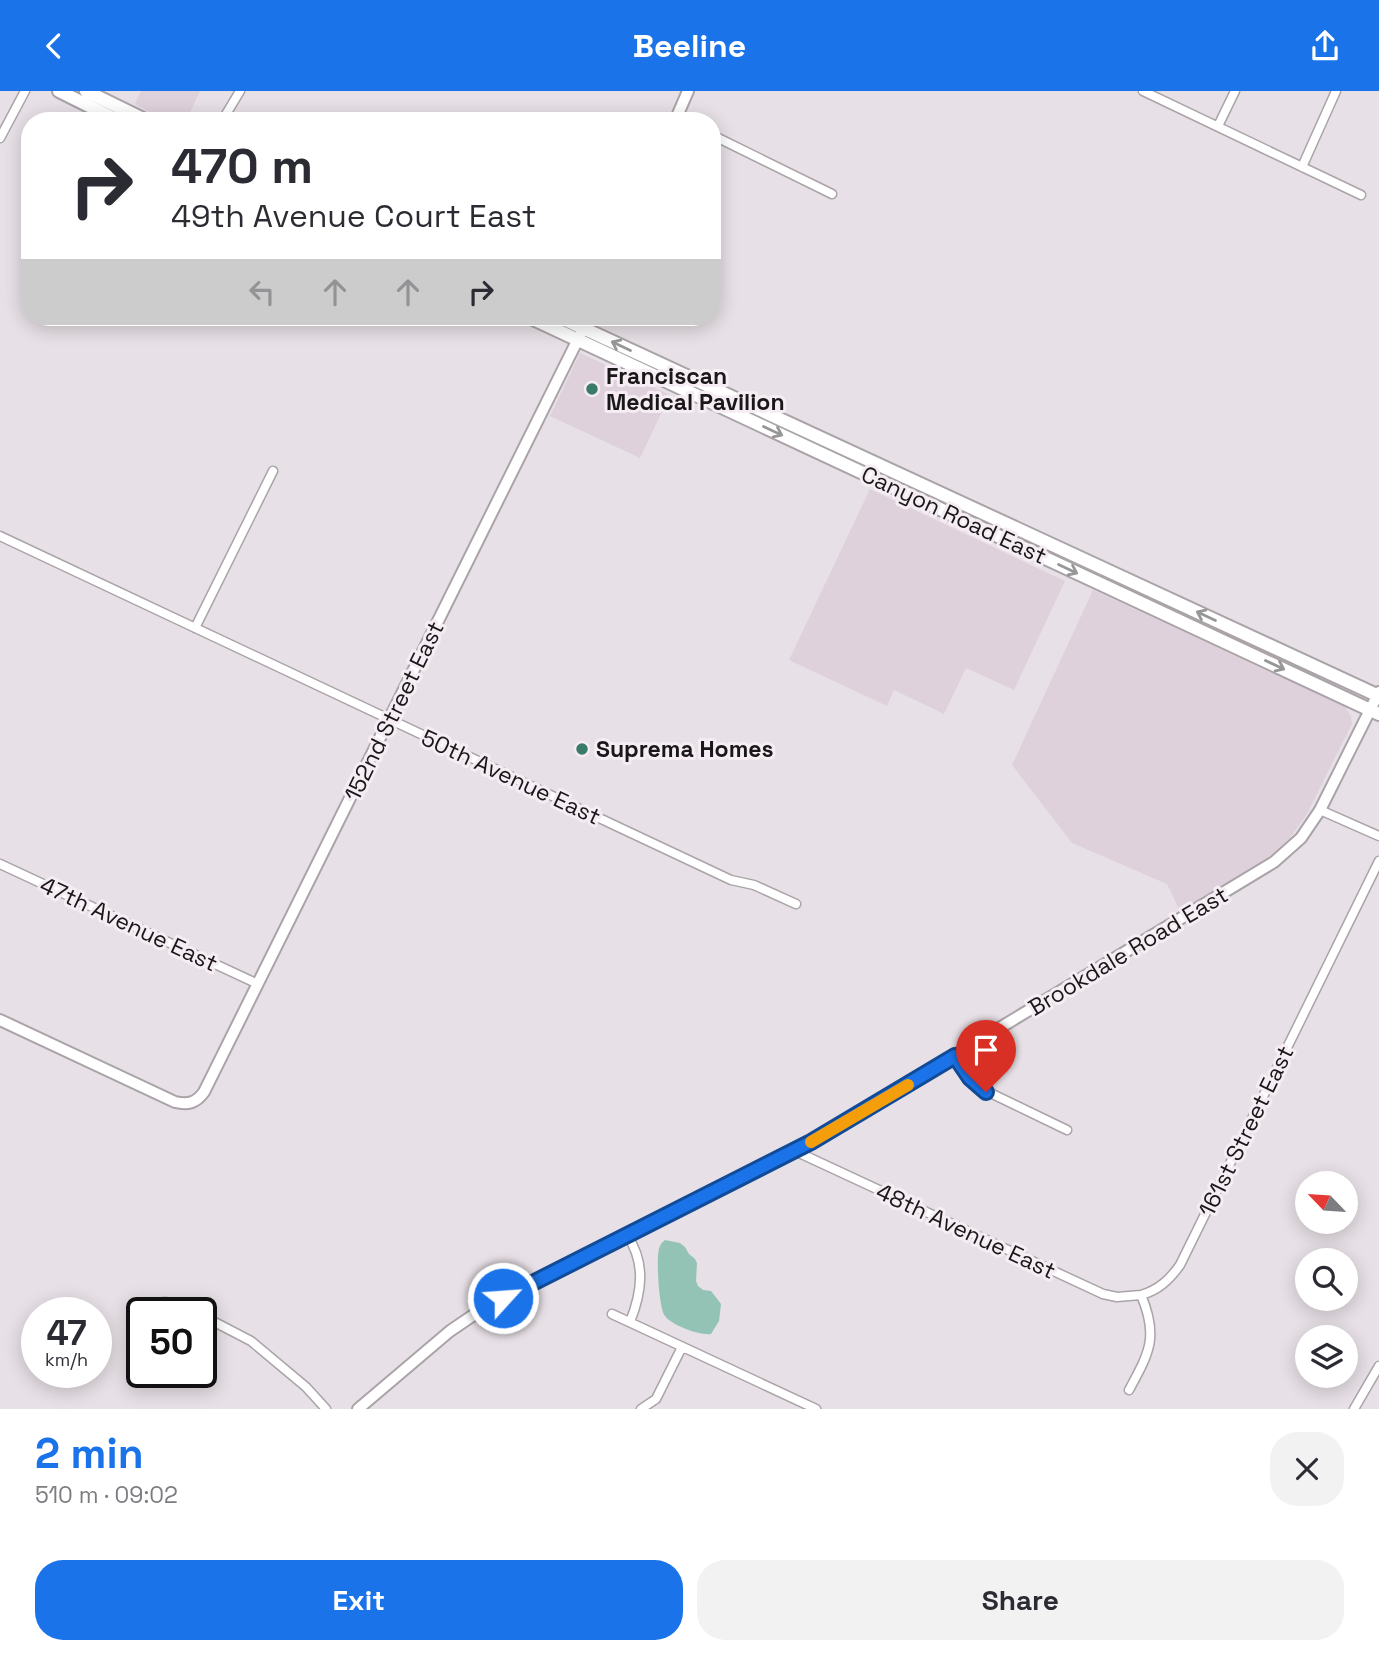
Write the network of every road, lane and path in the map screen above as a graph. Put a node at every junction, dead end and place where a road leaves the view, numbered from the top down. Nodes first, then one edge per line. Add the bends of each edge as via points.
1 (25, 91) edge
2 (59, 91) edge
3 (86, 91) edge
4 (240, 91) edge
5 (688, 91) edge
6 (1143, 91) edge
7 (1235, 91) edge
8 (1336, 91) edge
9 (1159, 94) edge
10 (100, 112) edge
11 (129, 112) edge
12 (227, 112) edge
13 (680, 112) edge
14 (1218, 126) junction
15 (0, 138) edge
16 (721, 139) edge
17 (1303, 167) junction
18 (832, 194) dead end
19 (1361, 195) dead end
20 (584, 328) edge
21 (273, 471) dead end
22 (0, 537) edge
23 (195, 628) junction
24 (1378, 694) edge
25 (1375, 712) edge
26 (389, 720) junction
27 (1320, 810) junction
28 (1379, 836) edge
29 (1379, 861) edge
30 (0, 864) edge
31 (796, 904) dead end
32 (258, 984) junction
33 (0, 1020) edge
34 (955, 1056) junction
35 (1067, 1131) dead end
36 (795, 1151) junction
37 (627, 1235) junction
38 (1142, 1295) junction
39 (612, 1314) dead end
40 (630, 1322) junction
41 (217, 1323) edge
42 (682, 1347) junction
43 (1379, 1366) edge
44 (1375, 1381) edge
45 (1129, 1390) dead end
46 (326, 1409) edge
47 (358, 1409) edge
48 (641, 1409) edge
49 (816, 1409) edge
50 (1354, 1409) edge

1 - 15 street
2 - 10 main road
3 - 11 main road
4 - 12 street
5 - 13 main road
6 - 9 street
7 - 14 street
8 - 17 street
9 - 14 street
14 - 17 street
16 - 18 street
17 - 19 street
24 -> 20 main road, Canyon Road East
20 -> 25 main road, Canyon Road East
20 - 26 main road, 152nd Street East
21 - 23 street
22 - 23 street, 50th Avenue East
23 - 26 street, 50th Avenue East
24 - 25 main road, Brookdale Road East
25 - 27 main road, Brookdale Road East
26 - 31 street, 50th Avenue East via 731,880
26 - 32 main road, 152nd Street East
27 - 28 street
27 - 34 main road, Brookdale Road East via 1301,838 1274,862
29 - 38 street, 161st Street East via 1180,1265 1167,1281
30 - 32 street, 47th Avenue East
32 - 33 main road, 152nd Street East via 204,1093 193,1102 167,1099
34 - 35 street via 979,1088
34 - 36 main road, Brookdale Road East
36 - 37 main road, Brookdale Road East
36 - 38 street, 48th Avenue East via 1103,1294
37 - 40 street via 640,1268 640,1289
37 - 47 main road, Brookdale Road East via 481,1310
38 - 45 street via 1151,1322 1150,1344
39 - 40 street
40 - 42 street
41 - 46 street via 251,1341
42 - 48 street via 656,1399
42 - 49 street
43 - 44 street
44 - 50 street

